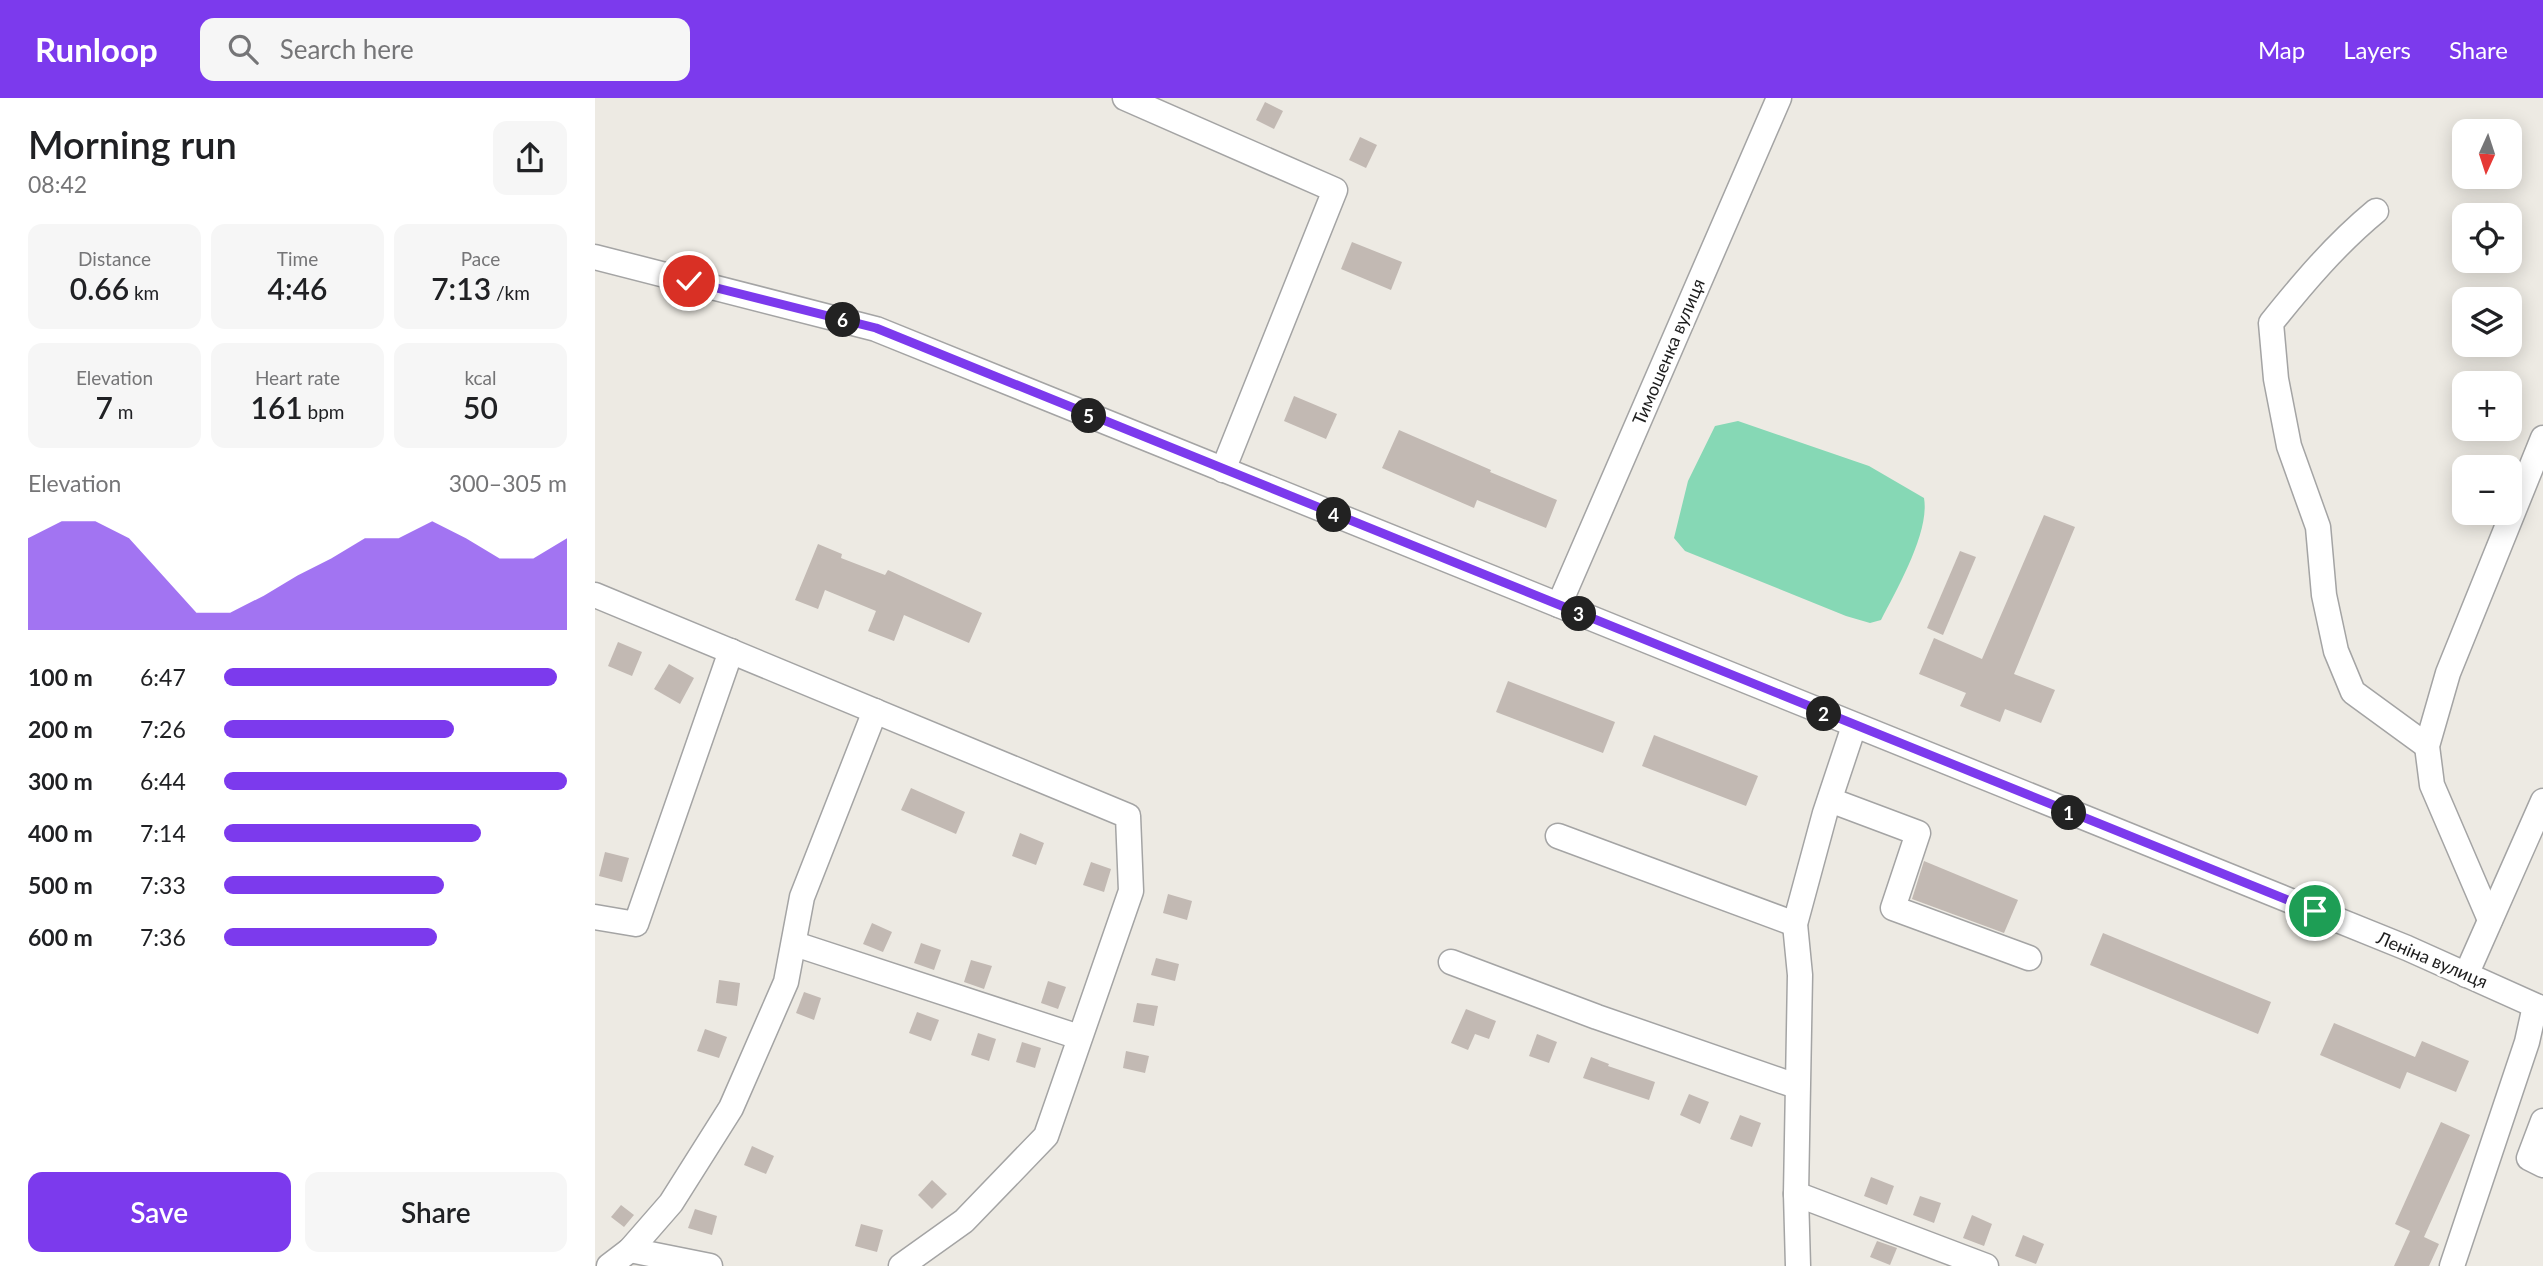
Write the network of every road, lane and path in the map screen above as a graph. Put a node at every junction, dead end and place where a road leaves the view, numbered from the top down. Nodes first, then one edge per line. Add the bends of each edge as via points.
1 (1125, 98) edge
2 (1779, 98) edge
3 (2376, 211) dead end
4 (595, 257) edge
5 (2543, 438) edge
6 (1223, 470) junction
7 (595, 595) edge
8 (1559, 606) junction
9 (731, 651) junction
10 (875, 711) junction
11 (1854, 726) junction
12 (2427, 746) junction
13 (1830, 800) junction
14 (2543, 801) edge
15 (1558, 836) dead end
16 (595, 917) edge
17 (2490, 920) junction
18 (1795, 924) junction
19 (795, 944) junction
20 (2029, 958) dead end
21 (1451, 962) dead end
22 (2466, 975) junction
23 (2539, 1007) edge
24 (1079, 1037) junction
25 (1797, 1086) junction
26 (2543, 1121) edge
27 (2543, 1164) edge
28 (1795, 1194) junction
29 (630, 1250) junction
30 (609, 1266) edge
31 (710, 1266) edge
32 (901, 1266) edge
33 (1798, 1266) edge
34 (1986, 1266) edge
35 (2452, 1266) edge

1 - 6 street via 1335,190
2 - 8 street, Тимошенка вулиця
3 - 12 street via 2348,234 2271,323 2276,379 2289,446 2318,527 2324,595 2336,651 2353,692
4 - 6 street, Леніна вулиця via 876,328
5 - 12 street via 2448,673
6 - 8 street, Леніна вулиця
7 - 9 street
8 - 11 street, Леніна вулиця
9 - 10 street
9 - 16 street via 636,924
10 - 19 street via 802,897
10 - 24 street via 1128,816 1131,891
11 - 13 street
11 - 22 street, Леніна вулиця
12 - 17 street via 2432,785
13 - 18 street
13 - 20 street via 1918,833 1893,908
14 - 17 street
15 - 18 street
17 - 22 street
18 - 25 street via 1800,975
19 - 24 street
19 - 29 street via 786,982 731,1108 671,1203
21 - 25 street
22 - 23 street, Леніна вулиця
23 - 35 street
24 - 32 street via 1046,1136 964,1221
25 - 28 street
26 - 27 street via 2529,1158
28 - 33 street
28 - 34 street
29 - 30 street
29 - 31 street

